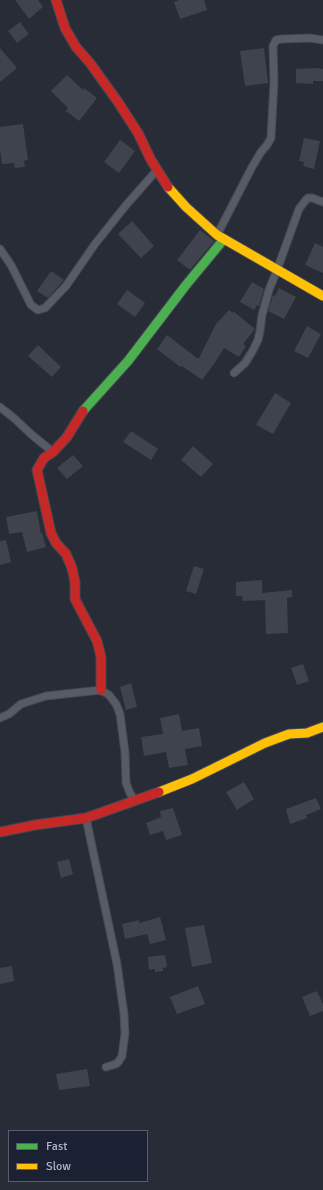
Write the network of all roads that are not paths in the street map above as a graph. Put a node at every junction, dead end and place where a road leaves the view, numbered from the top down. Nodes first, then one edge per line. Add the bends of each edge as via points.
1 (56, 0) edge
2 (323, 40) edge
3 (157, 170) junction
4 (323, 202) edge
5 (221, 237) junction
6 (0, 249) edge
7 (277, 270) junction
8 (323, 296) edge
9 (234, 373) dead end
10 (0, 407) edge
11 (53, 452) junction
12 (101, 690) junction
13 (0, 718) edge
14 (323, 727) edge
15 (135, 801) junction
16 (86, 818) junction
17 (0, 832) edge
18 (106, 1067) dead end

1 - 3 street via 65,28 118,102
2 - 5 street via 276,40 273,46 271,138 252,167
3 - 5 street via 186,207
3 - 6 street via 95,244 66,286 45,308 38,310 31,305
4 - 7 street via 308,198 299,209
5 - 7 street
5 - 11 street via 128,361 85,408 67,437
7 - 8 street
7 - 9 street via 262,315 258,340 245,363
10 - 11 street
11 - 12 street via 44,458 38,470 41,489 51,533 66,554 72,568 76,599 101,657
12 - 13 street via 46,696 21,704
12 - 15 street via 109,695 120,714 126,782
14 - 15 street via 307,733 289,734 266,743 192,779
15 - 16 street
16 - 17 street
16 - 18 street via 117,964 126,1033 119,1061

